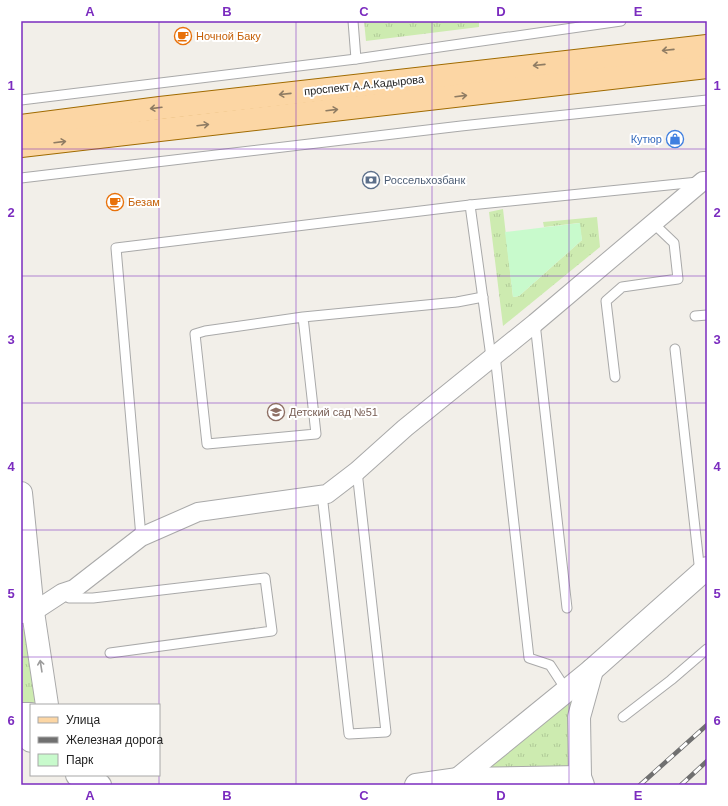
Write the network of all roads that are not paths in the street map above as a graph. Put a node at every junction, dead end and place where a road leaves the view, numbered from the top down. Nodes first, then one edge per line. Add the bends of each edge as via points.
1 (352, 21) edge
2 (621, 21) edge
3 (707, 46) edge
4 (356, 58) junction
5 (707, 67) edge
6 (21, 100) edge
7 (707, 100) edge
8 (21, 126) edge
9 (21, 146) edge
10 (21, 178) edge
11 (705, 181) edge
12 (470, 205) junction
13 (653, 223) junction
14 (483, 297) junction
15 (707, 315) edge
16 (695, 316) dead end
17 (303, 317) junction
18 (535, 323) junction
19 (675, 349) dead end
20 (493, 356) junction
21 (615, 377) dead end
22 (357, 471) junction
23 (21, 492) edge
24 (322, 494) junction
25 (142, 537) junction
26 (703, 570) edge
27 (62, 593) junction
28 (567, 608) dead end
29 (27, 613) edge
30 (707, 649) edge
31 (110, 653) dead end
32 (592, 670) junction
33 (567, 690) junction
34 (47, 704) edge
35 (623, 717) dead end
36 (21, 732) edge
37 (30, 740) edge
38 (79, 776) edge
39 (92, 776) edge
40 (458, 779) junction
41 (581, 781) edge
42 (100, 785) edge
43 (104, 785) edge
44 (416, 785) edge

1 - 4 lane
2 - 4 lane
3 -> 8 main road, проспект А.А.Кадырова
4 - 6 lane
9 -> 5 main road, проспект А.А.Кадырова
7 - 10 lane
11 - 12 lane
11 - 13 street
12 - 14 lane
12 - 25 lane via 116,248
13 - 18 street
13 - 21 lane via 674,243 678,279 622,286 606,301
14 - 17 lane via 457,302
14 - 20 lane
15 - 16 lane
17 - 17 lane via 195,334 207,444 316,434
18 - 20 street
18 - 28 lane
19 - 26 lane
20 - 22 street
20 - 33 lane via 528,658 550,664
22 - 24 street via 327,494
22 - 24 lane via 386,732 349,734
23 - 29 street
24 - 25 street via 198,512
25 - 27 street via 74,589
26 - 32 street
27 - 29 street
27 - 31 lane via 69,598 93,598 265,578 272,631
34 -> 29 street
30 - 35 lane
32 - 33 street
32 - 41 street via 580,717
33 - 40 street
36 - 37 street
38 - 42 street
39 - 43 street
40 - 41 street
40 - 44 street

